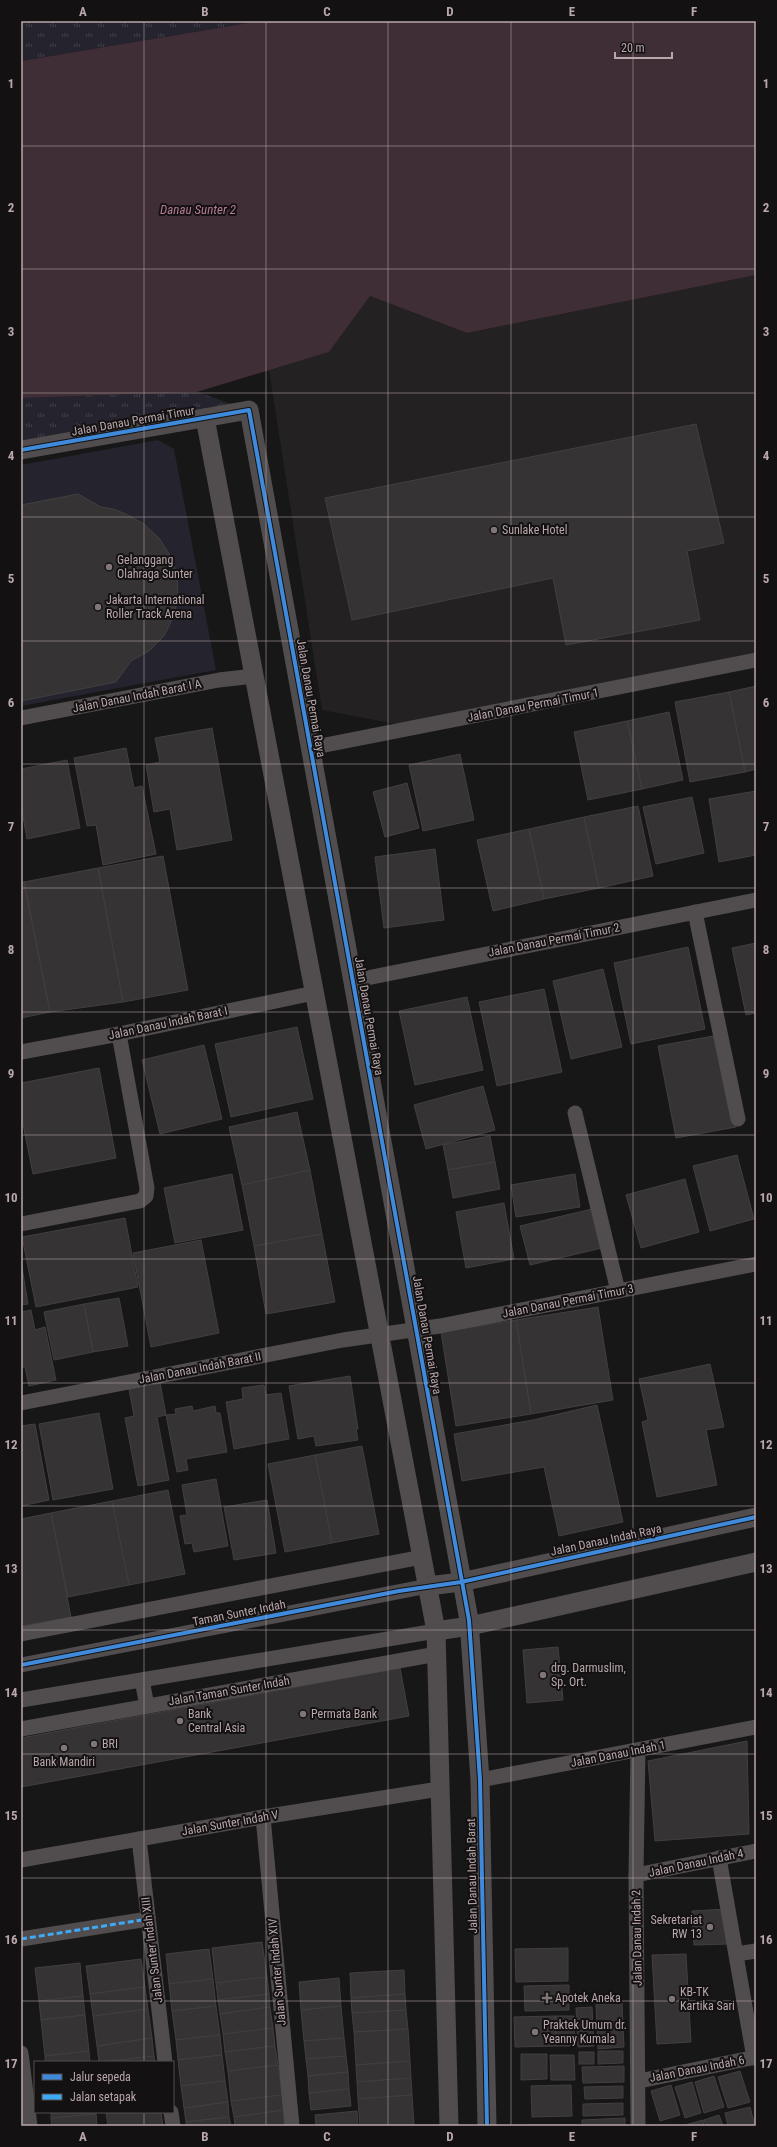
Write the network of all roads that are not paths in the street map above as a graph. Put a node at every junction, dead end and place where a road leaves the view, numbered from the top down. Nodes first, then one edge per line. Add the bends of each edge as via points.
1 (249, 410) joint
2 (205, 418) junction
3 (21, 450) edge
4 (756, 660) edge
5 (254, 676) junction
6 (21, 718) edge
7 (310, 748) junction
8 (756, 900) edge
9 (695, 912) junction
10 (352, 981) junction
11 (314, 993) junction
12 (119, 1034) junction
13 (21, 1052) edge
14 (575, 1113) dead end
15 (738, 1119) dead end
16 (21, 1224) edge
17 (756, 1264) edge
18 (618, 1291) junction
19 (414, 1330) junction
20 (382, 1335) junction
21 (21, 1403) edge
22 (756, 1517) edge
23 (422, 1557) junction
24 (756, 1562) edge
25 (462, 1585) junction
26 (428, 1590) junction
27 (470, 1623) junction
28 (436, 1629) junction
29 (21, 1634) edge
30 (436, 1654) junction
31 (21, 1666) edge
32 (142, 1680) junction
33 (21, 1700) edge
34 (147, 1706) junction
35 (756, 1727) edge
36 (21, 1729) edge
37 (638, 1750) junction
38 (480, 1780) junction
39 (439, 1789) junction
40 (263, 1817) junction
41 (139, 1839) junction
42 (756, 1851) edge
43 (718, 1858) junction
44 (21, 1860) edge
45 (636, 1875) junction
46 (148, 1919) junction
47 (21, 1939) edge
48 (756, 1951) edge
49 (736, 1954) junction
50 (21, 2053) edge
51 (755, 2057) edge
52 (166, 2061) edge
53 (639, 2081) junction
54 (171, 2113) edge
55 (30, 2126) edge
56 (173, 2126) edge
57 (292, 2126) edge
58 (449, 2126) edge
59 (487, 2126) edge
60 (638, 2126) edge

1 - 2 street, Jalan Danau Permai Timur
1 - 7 street, Jalan Danau Permai Raya
2 - 3 street, Jalan Danau Permai Timur
2 - 5 street
4 - 7 street, Jalan Danau Permai Timur 1
5 - 6 street, Jalan Danau Indah Barat I A via 219,680
5 - 11 street
7 - 10 street, Jalan Danau Permai Raya
8 - 9 street, Jalan Danau Permai Timur 2
9 - 10 street, Jalan Danau Permai Timur 2
9 - 15 street
10 - 19 street, Jalan Danau Permai Raya
11 - 12 street, Jalan Danau Indah Barat I
11 - 20 street
12 - 13 street, Jalan Danau Indah Barat I
12 - 16 street via 147,1188 146,1196 140,1201
14 - 18 street
17 - 18 street, Jalan Danau Permai Timur 3
18 - 19 street, Jalan Danau Permai Timur 3
19 - 20 street, Jalan Danau Permai Timur 3
19 - 25 street, Jalan Danau Permai Raya
20 - 21 street, Jalan Danau Indah Barat II via 343,1340
20 - 23 street
22 - 25 street, Jalan Danau Indah Raya
23 - 26 street
23 - 29 street
24 - 27 street
25 - 26 street, Taman Sunter Indah
25 - 27 street, Jalan Danau Permai Raya
26 - 28 street
26 - 31 street, Taman Sunter Indah
27 - 28 street
27 - 38 street, Jalan Danau Indah Barat
28 - 30 street
28 - 32 street, Jalan Taman Sunter Indah
30 - 34 street, Jalan Taman Sunter Indah
30 - 39 street
32 - 33 street, Jalan Taman Sunter Indah
32 - 34 street
34 - 36 street, Jalan Taman Sunter Indah
35 - 37 street, Jalan Danau Indah 1
37 - 38 street, Jalan Danau Indah 1
37 - 45 street, Jalan Danau Indah 2
38 - 59 street, Jalan Danau Indah Barat
39 - 40 street, Jalan Sunter Indah V
39 - 58 street
40 - 41 street, Jalan Sunter Indah V
40 - 57 street, Jalan Sunter Indah XIV
41 - 44 street, Jalan Sunter Indah V
41 - 46 street, Jalan Sunter Indah XIII
42 - 43 street, Jalan Danau Indah 4
43 - 45 street, Jalan Danau Indah 4
43 - 49 street
45 - 53 street, Jalan Danau Indah 2
46 - 47 street
46 - 52 street, Jalan Sunter Indah XIII
48 - 49 street
49 - 51 street
50 - 55 street
51 - 53 street, Jalan Danau Indah 6
53 - 60 street, Jalan Danau Indah 2
54 - 56 street

